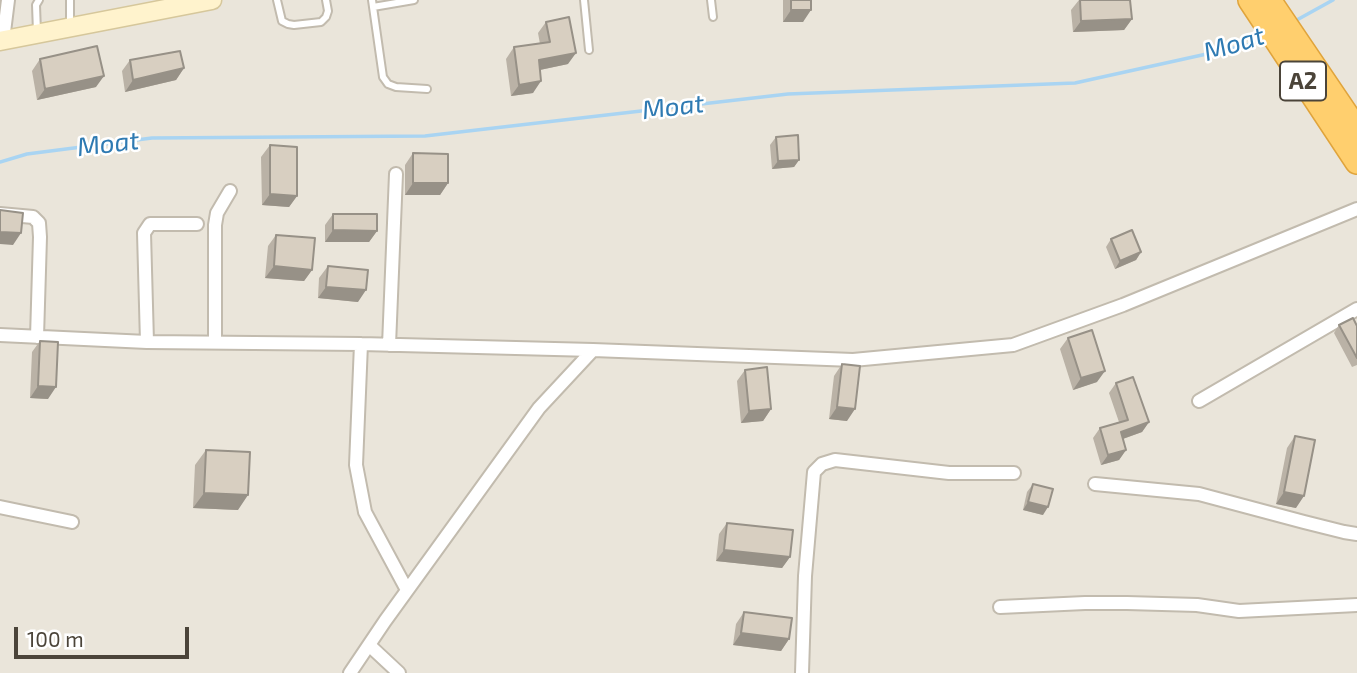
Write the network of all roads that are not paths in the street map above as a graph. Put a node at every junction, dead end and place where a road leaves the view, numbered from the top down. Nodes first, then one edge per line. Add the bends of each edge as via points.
1 (8, 0) edge
2 (39, 0) edge
3 (71, 0) edge
4 (212, 0) edge
5 (277, 0) edge
6 (326, 0) edge
7 (414, 0) edge
8 (584, 0) edge
9 (711, 0) edge
10 (1250, 0) edge
11 (1269, 0) edge
12 (373, 4) edge
13 (713, 17) dead end
14 (70, 27) junction
15 (37, 34) junction
16 (1, 41) edge
17 (589, 50) dead end
18 (427, 89) dead end
19 (1357, 130) edge
20 (1357, 162) edge
21 (396, 174) dead end
22 (230, 191) dead end
23 (1357, 209) edge
24 (0, 214) edge
25 (197, 224) dead end
26 (1357, 309) edge
27 (0, 335) edge
28 (37, 337) junction
29 (147, 342) junction
30 (215, 342) junction
31 (361, 344) junction
32 (389, 345) junction
33 (593, 350) junction
34 (1199, 401) dead end
35 (1014, 473) dead end
36 (1095, 484) dead end
37 (0, 507) edge
38 (72, 522) dead end
39 (1357, 534) edge
40 (407, 590) junction
41 (1357, 605) edge
42 (1000, 607) dead end
43 (369, 645) junction
44 (350, 673) edge
45 (399, 673) edge
46 (802, 673) edge

1 - 16 street
2 - 15 lane
3 - 14 lane
4 - 14 street
5 - 6 lane via 282,21 288,24 321,22 328,11
7 - 12 lane
8 - 17 lane
9 - 13 lane
10 - 20 highway, A2
11 - 19 highway, A2
12 - 18 lane via 383,77 396,87
14 - 15 street
15 - 16 street
21 - 32 street
22 - 30 street via 215,225
23 - 33 street via 1013,345 853,360
24 - 28 street via 33,217 39,223
25 - 29 street via 150,224 144,233
26 - 34 street
27 - 28 street
28 - 29 street
29 - 30 street
30 - 31 street
31 - 32 street
31 - 40 street via 356,465 365,512
32 - 33 street
33 - 40 street via 539,408
35 - 46 street via 949,473 835,460 822,464 814,472
36 - 39 street via 1199,494
37 - 38 street
40 - 43 street
41 - 42 street via 1239,611 1127,603
43 - 44 street
43 - 45 street

